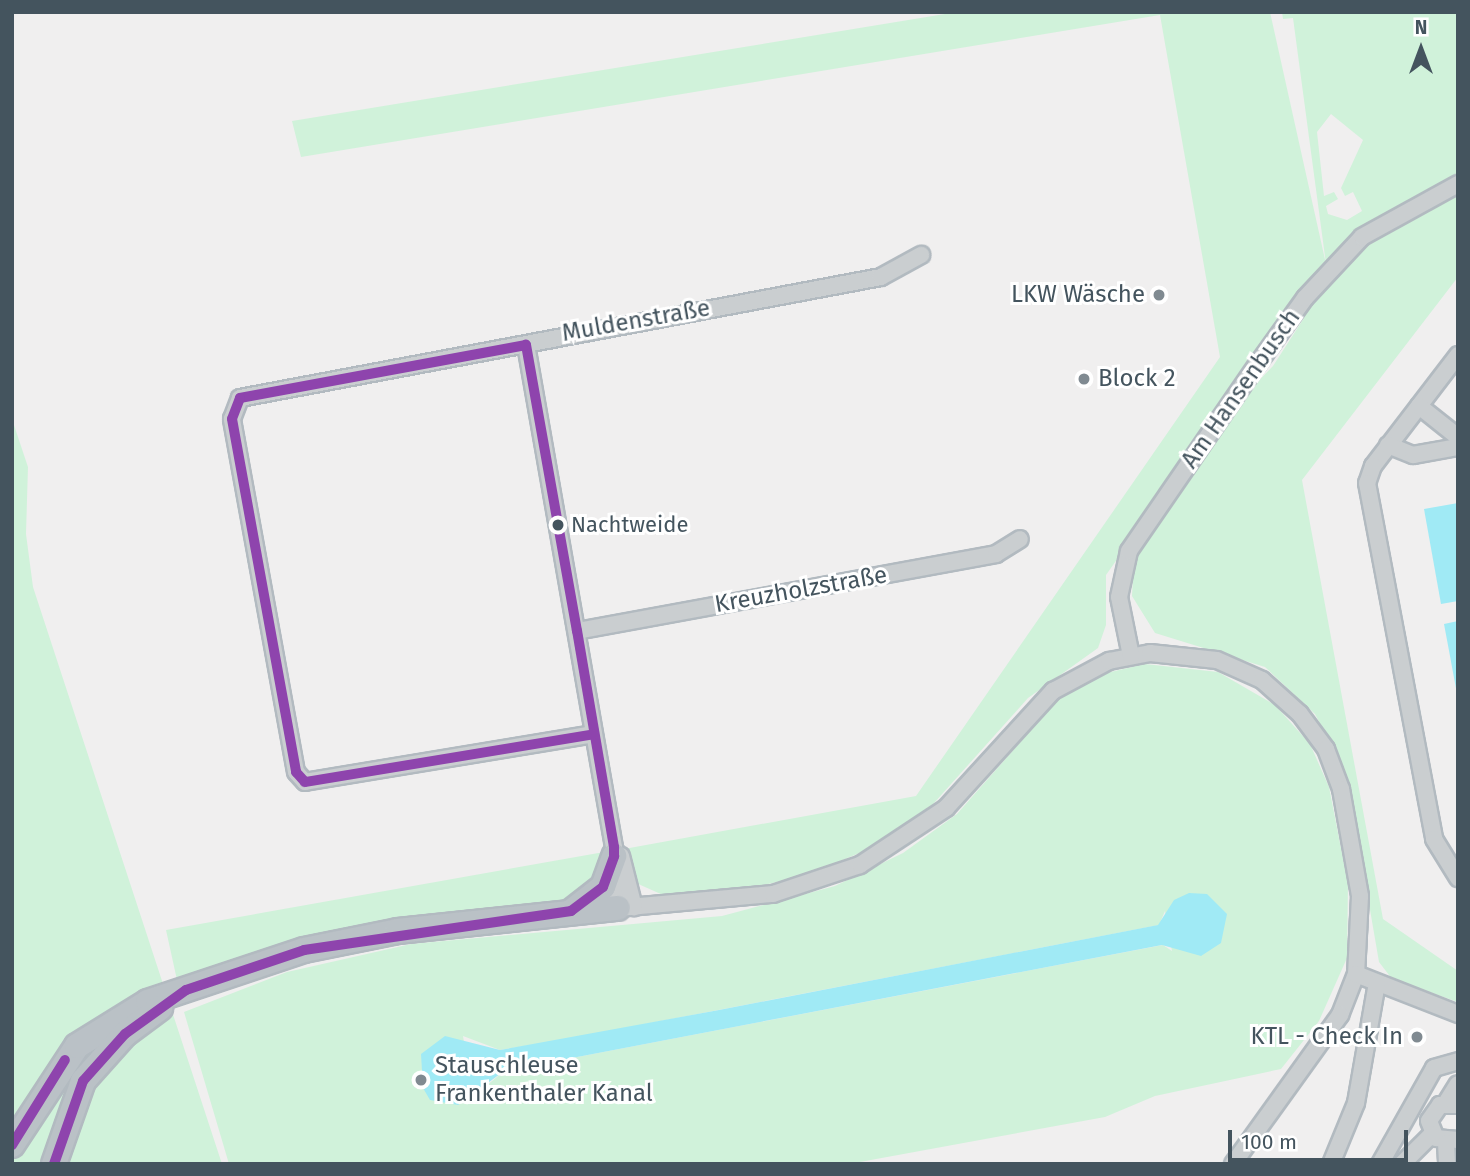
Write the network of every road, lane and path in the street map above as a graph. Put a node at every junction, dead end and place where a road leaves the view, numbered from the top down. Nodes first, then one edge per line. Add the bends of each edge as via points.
1 (1458, 184) edge
2 (921, 255) dead end
3 (526, 345) junction
4 (1458, 355) edge
5 (1419, 406) junction
6 (1458, 437) edge
7 (1388, 445) junction
8 (1458, 447) edge
9 (1020, 539) dead end
10 (577, 631) junction
11 (1131, 656) junction
12 (594, 734) junction
13 (614, 851) junction
14 (1458, 878) edge
15 (626, 908) junction
16 (571, 911) junction
17 (1356, 974) junction
18 (1377, 983) junction
19 (150, 1008) junction
20 (1458, 1014) edge
21 (1458, 1061) edge
22 (1458, 1084) edge
23 (1452, 1104) edge
24 (1445, 1139) edge
25 (12, 1145) edge
26 (1458, 1160) edge
27 (54, 1164) edge
28 (1233, 1164) edge
29 (1331, 1164) edge
30 (1380, 1164) edge
31 (1402, 1164) edge
32 (1447, 1164) edge
33 (1453, 1164) edge

1 - 11 street, Am Hansenbusch via 1362,237 1305,298 1257,365 1129,551 1119,597
2 - 3 street, Muldenstraße via 881,277 554,335
3 - 10 street
3 - 12 street, Muldenstraße via 253,393 240,398 232,419 296,772 305,782
4 - 5 street
5 - 6 street
5 - 7 street
7 - 8 street via 1413,455
7 - 14 street via 1370,474 1369,500 1434,839
9 - 10 street, Kreuzholzstraße via 996,554
10 - 12 street
11 - 15 street via 1053,691 946,808 860,865 773,894
11 - 17 street via 1200,656 1256,677 1316,732 1342,789 1360,896
12 - 13 street
13 - 15 street
13 - 16 highway via 603,887
15 - 16 highway
16 - 19 highway via 317,947 186,990
17 - 18 street
17 - 28 street via 1340,1015
18 - 20 street
18 - 29 street via 1356,1103
19 - 25 highway via 77,1046
19 - 27 highway via 83,1081
21 - 30 street via 1434,1068
22 - 23 street
23 - 24 street via 1431,1114
24 - 31 street
24 - 32 street
26 - 33 street

